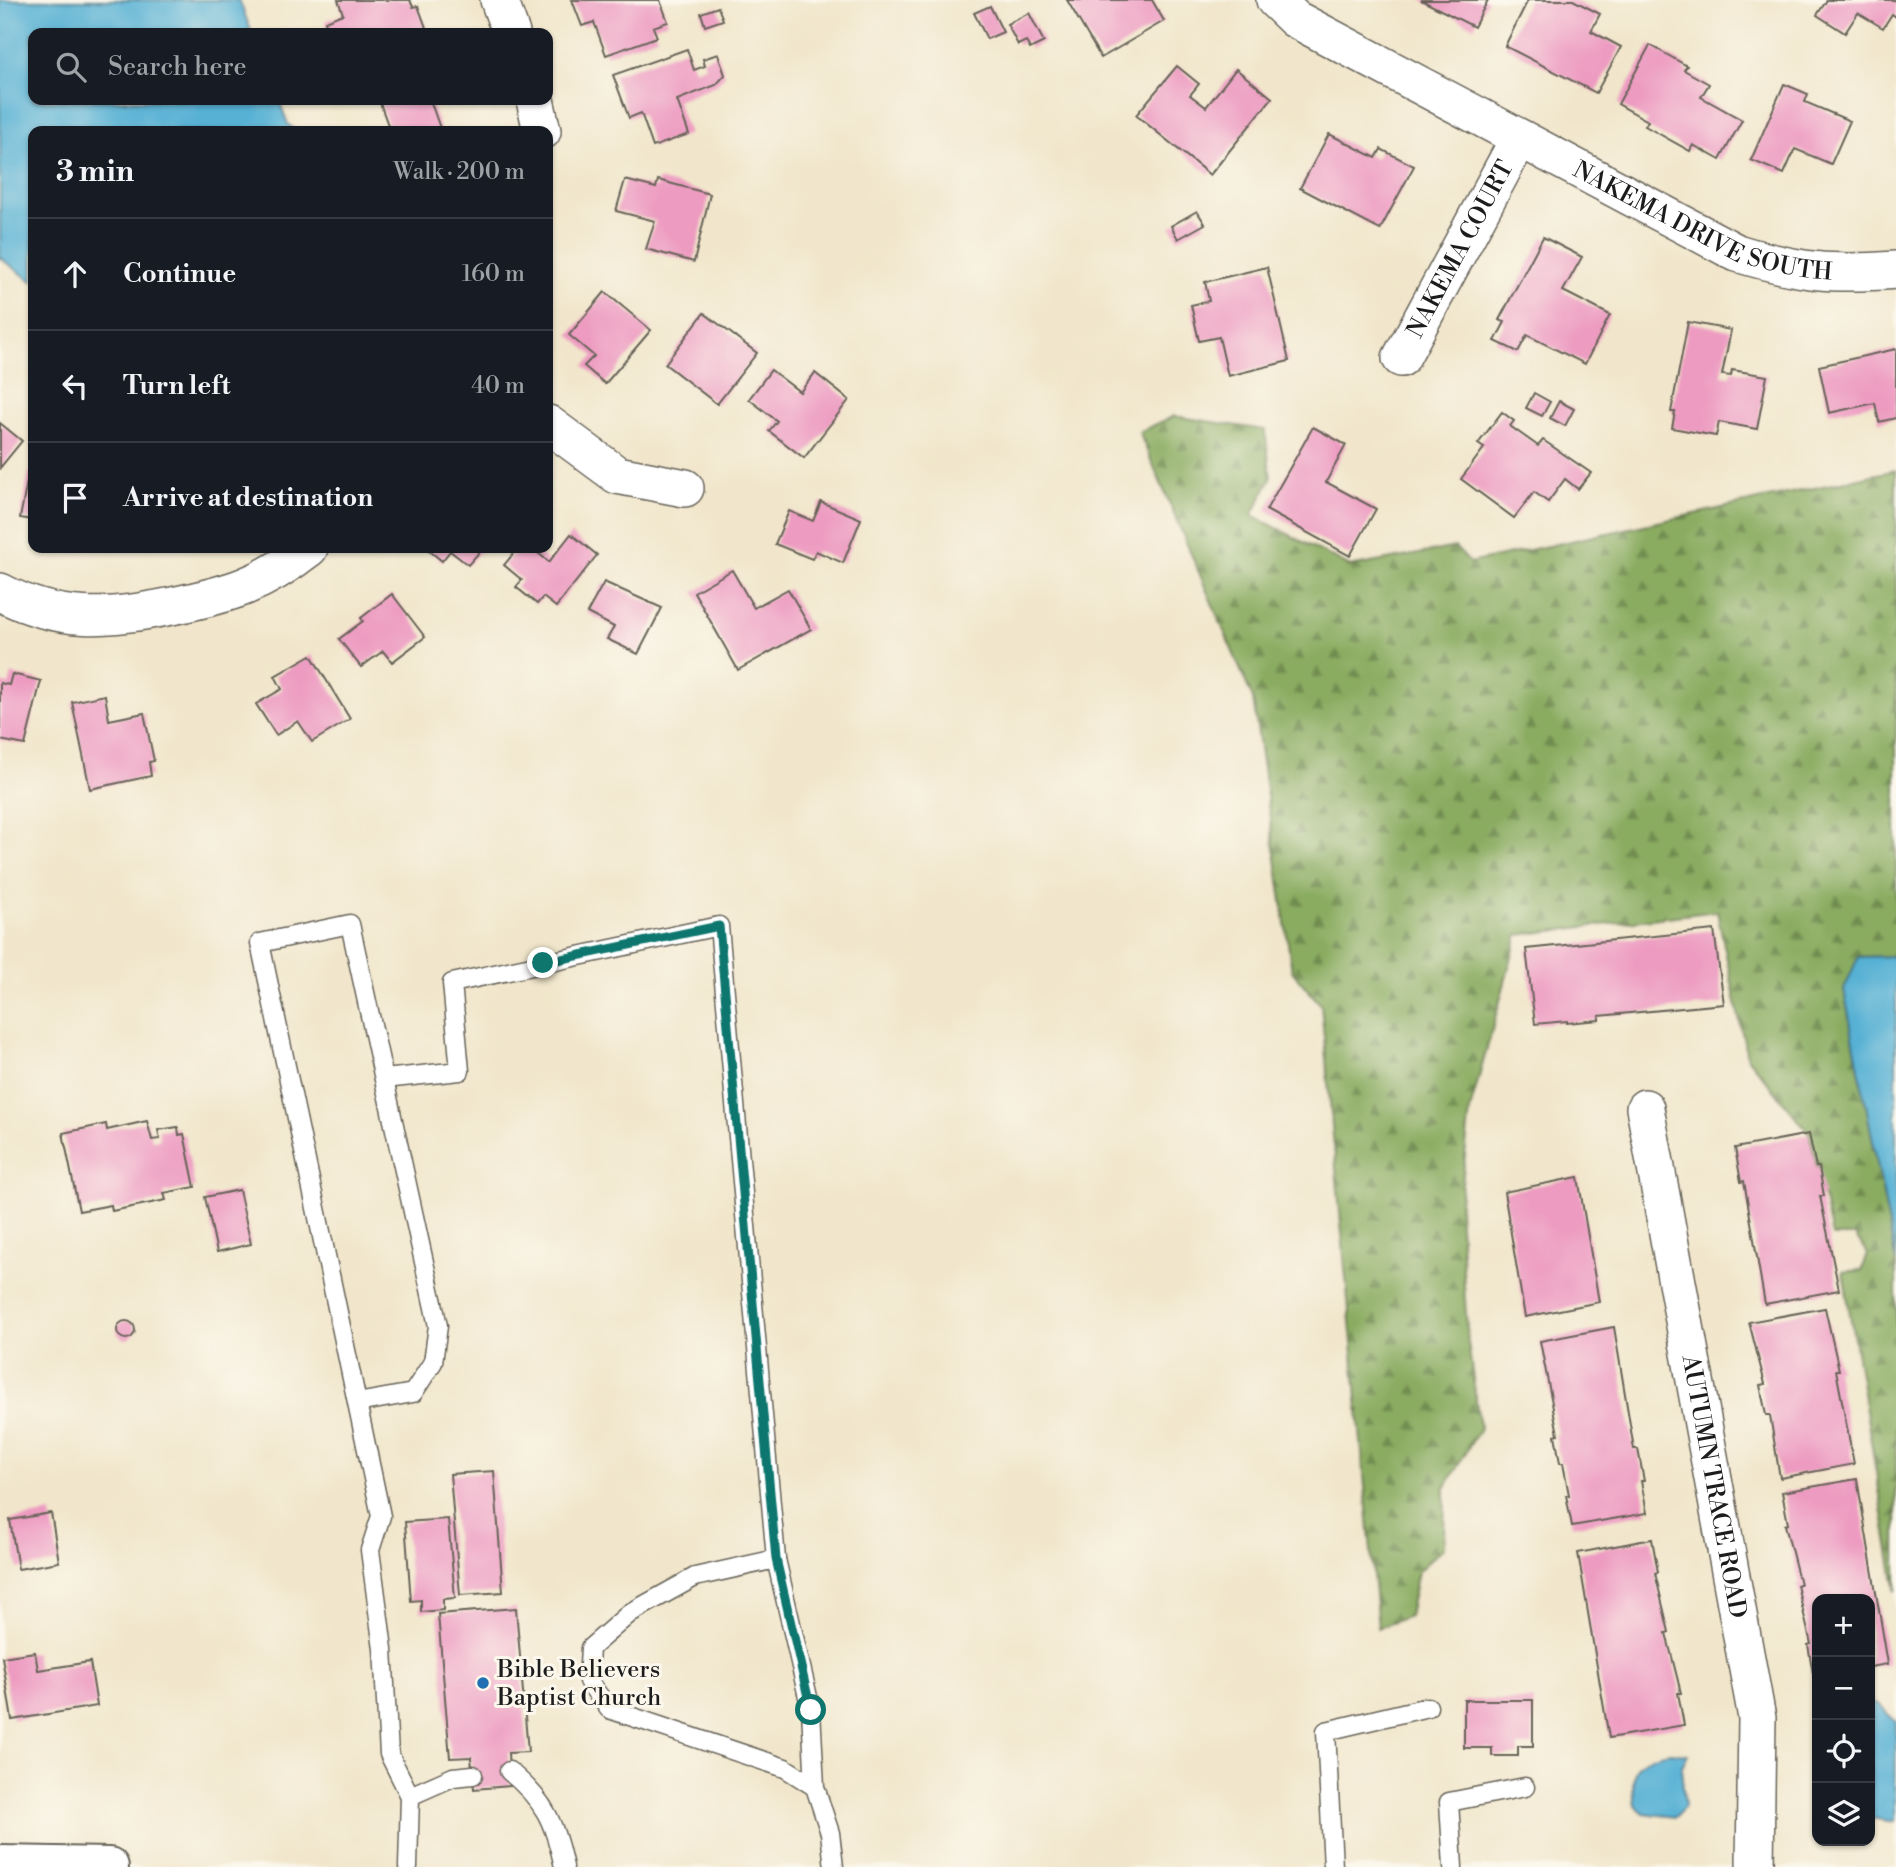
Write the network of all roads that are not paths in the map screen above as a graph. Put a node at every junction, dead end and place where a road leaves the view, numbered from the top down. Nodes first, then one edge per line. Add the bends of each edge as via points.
1 (499, 0) edge
2 (1275, 0) edge
3 (509, 28) edge
4 (536, 105) edge
5 (541, 126) edge
6 (1519, 139) junction
7 (1896, 270) edge
8 (1401, 358) dead end
9 (553, 428) edge
10 (685, 488) dead end
11 (303, 553) edge
12 (0, 592) edge
13 (384, 1079) junction
14 (1645, 1108) dead end
15 (357, 1404) junction
16 (776, 1559) junction
17 (1428, 1707) dead end
18 (509, 1771) dead end
19 (473, 1775) dead end
20 (815, 1787) junction
21 (1525, 1787) dead end
22 (410, 1796) junction
23 (0, 1865) edge
24 (98, 1867) edge
25 (109, 1867) edge
26 (408, 1867) edge
27 (564, 1867) edge
28 (834, 1867) edge
29 (1334, 1867) edge
30 (1453, 1867) edge
31 (1755, 1867) edge

1 - 3 street
2 - 6 street, NAKEMA DRIVE SOUTH via 1295,19
4 - 5 street
6 - 7 street, NAKEMA DRIVE SOUTH via 1737,253 1789,269 1842,274
6 - 8 street, NAKEMA COURT
9 - 10 street via 617,475
11 - 12 street via 281,570 234,593 121,617 69,616 23,604
13 - 15 lane via 438,1326 433,1362 414,1392
13 - 15 lane via 350,924 260,943
13 - 16 lane via 460,1071 452,983 719,926
14 - 31 street, AUTUMN TRACE ROAD via 1757,1718
15 - 22 lane via 381,1516 370,1550 383,1649 389,1754
16 - 20 lane via 811,1710
16 - 20 lane via 695,1577 630,1613 590,1648 588,1681 609,1709 785,1768
17 - 29 lane via 1326,1731
18 - 27 lane via 537,1794 558,1837
19 - 22 lane via 453,1777
20 - 28 lane via 830,1833
21 - 30 lane via 1449,1802
22 - 26 lane
23 - 24 street
24 - 25 street

